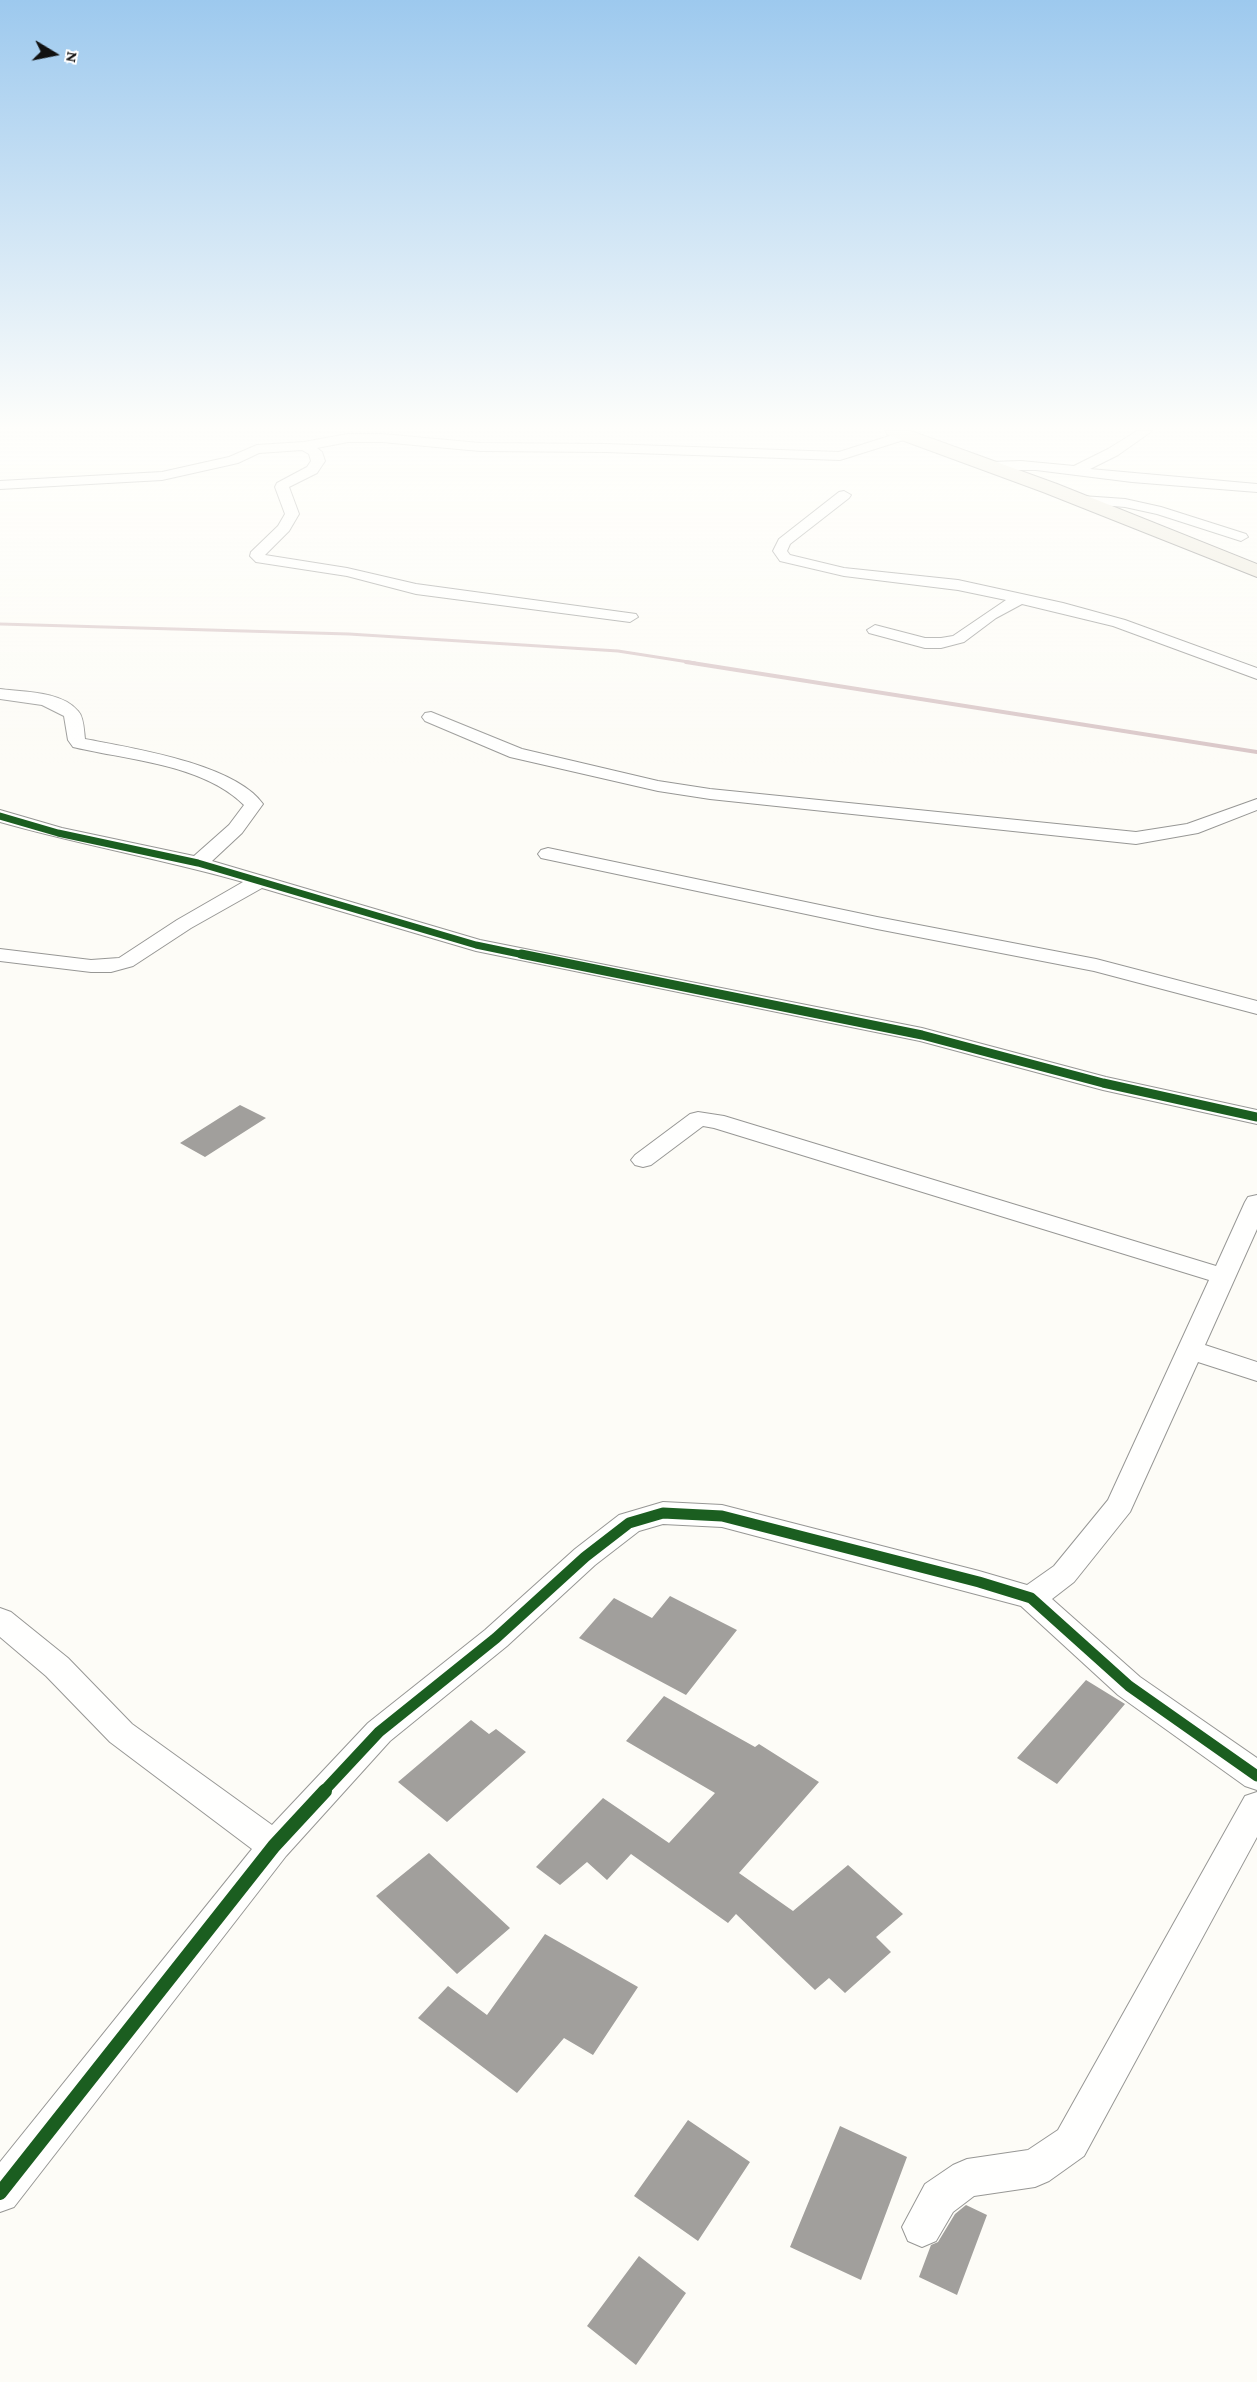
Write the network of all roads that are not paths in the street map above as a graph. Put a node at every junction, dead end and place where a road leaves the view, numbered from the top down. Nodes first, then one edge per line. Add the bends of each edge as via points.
1 (269, 542) edge
2 (784, 542) edge
3 (1185, 542) edge
4 (1257, 571) edge
5 (1019, 599) junction
6 (630, 617) dead end
7 (875, 630) dead end
8 (1257, 658) edge
9 (1237, 666) junction
10 (1257, 674) edge
11 (0, 694) edge
12 (431, 717) dead end
13 (1257, 804) edge
14 (0, 816) edge
15 (548, 854) dead end
16 (198, 863) junction
17 (260, 881) junction
18 (0, 955) edge
19 (1257, 1008) edge
20 (1257, 1117) edge
21 (643, 1160) dead end
22 (1257, 1202) edge
23 (1222, 1276) junction
24 (1189, 1349) junction
25 (1257, 1372) edge
26 (1031, 1598) junction
27 (0, 1620) edge
28 (1257, 1776) edge
29 (1257, 1806) edge
30 (274, 1846) junction
31 (0, 2193) edge
32 (922, 2227) dead end

1 - 6 street via 258,552 261,559 347,572 416,589
2 - 5 street via 780,551 785,558 844,572 958,585
3 - 4 main road
5 - 7 street via 958,639 941,643 925,643
5 - 9 street via 1119,623
8 - 9 street
9 - 10 street
11 - 16 street via 64,707 72,714 80,743 181,766 220,778 247,794 254,804 246,819
12 - 13 street via 516,753 658,786 956,821 1136,838 1191,829
14 - 16 street
15 - 19 street via 1096,965
16 - 17 street
17 - 18 street via 126,962 91,966
17 - 20 street via 476,945 922,1035 1103,1083
21 - 23 street via 698,1119 716,1121
22 - 23 street
23 - 24 street
24 - 25 street
24 - 26 street via 1120,1505 1064,1574
26 - 28 street via 1128,1686
26 - 30 street via 722,1516 663,1513 630,1523 585,1557 496,1638 379,1731
27 - 30 street via 57,1667 121,1733
29 - 32 street via 1071,2143 1035,2168 967,2178 939,2198
30 - 31 street

